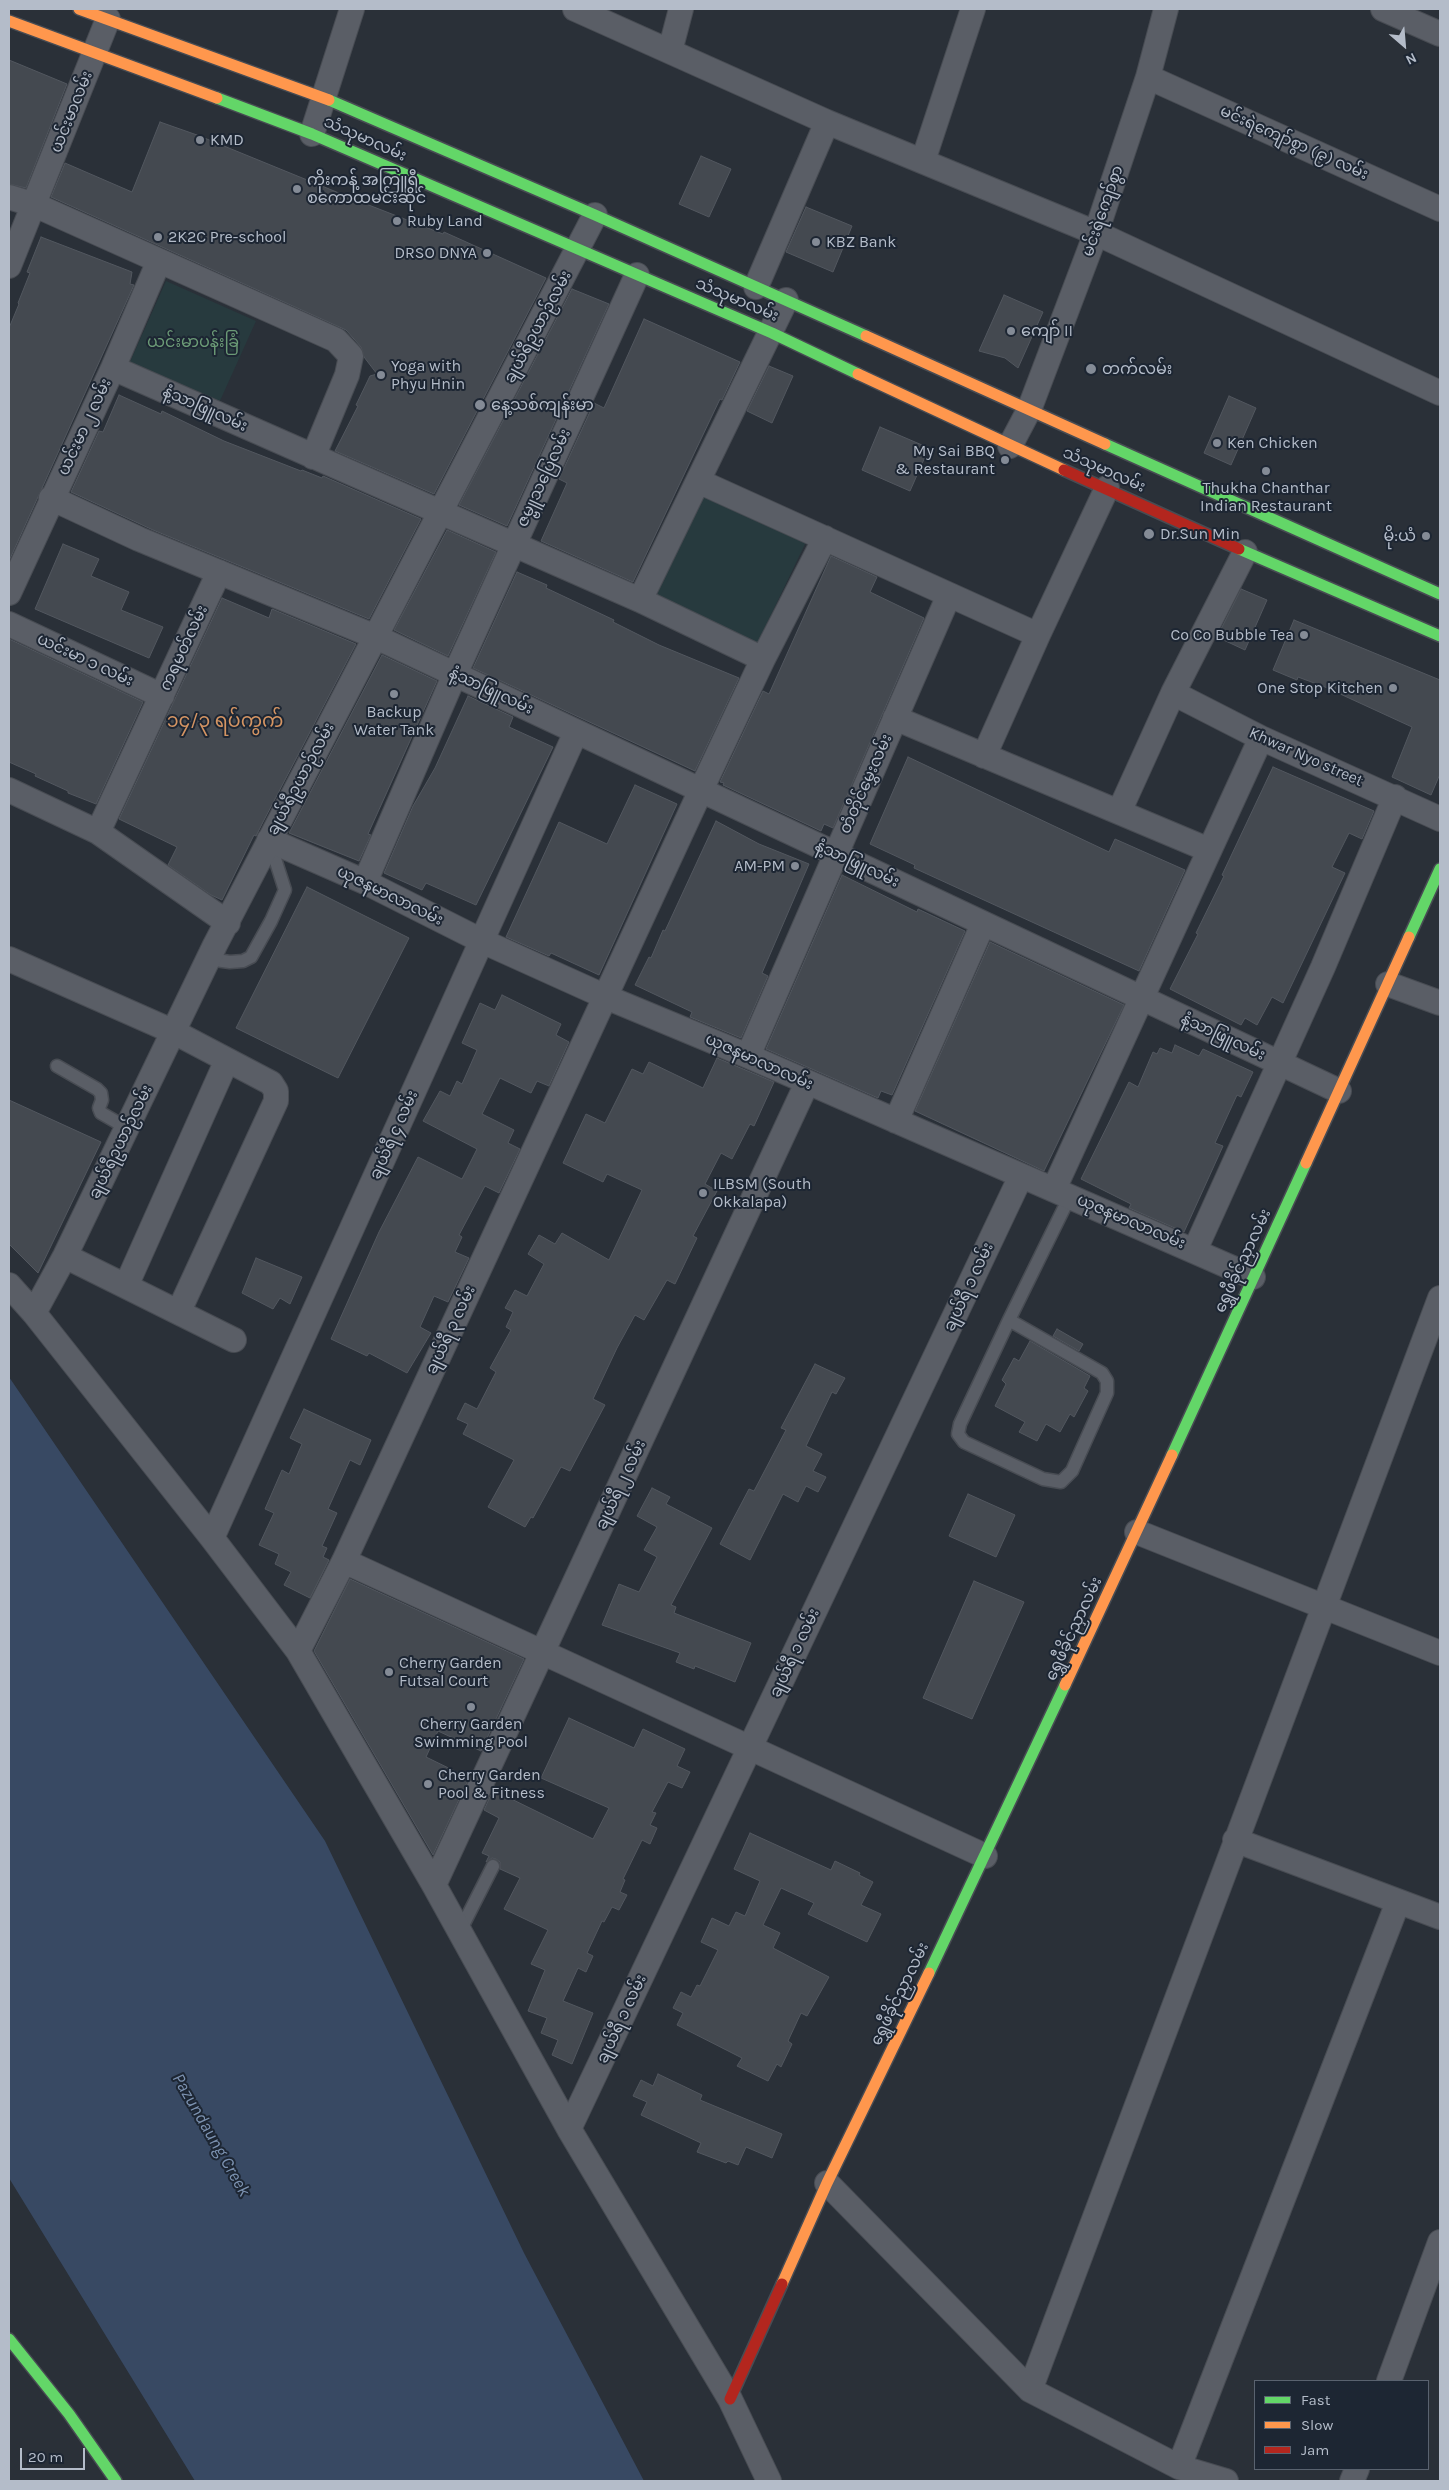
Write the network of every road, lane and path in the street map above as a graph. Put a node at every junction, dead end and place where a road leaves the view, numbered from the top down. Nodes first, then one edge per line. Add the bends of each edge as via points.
1 (79, 9) edge
2 (352, 9) edge
3 (575, 9) edge
4 (681, 9) edge
5 (973, 9) edge
6 (1166, 9) edge
7 (1383, 9) edge
8 (108, 19) junction
9 (9, 21) edge
10 (1440, 34) edge
11 (670, 51) junction
12 (95, 53) junction
13 (1148, 77) junction
14 (323, 98) junction
15 (827, 122) junction
16 (312, 134) junction
17 (923, 161) junction
18 (9, 197) edge
19 (35, 205) junction
20 (1440, 209) edge
21 (594, 215) junction
22 (1096, 233) junction
23 (578, 250) junction
24 (159, 262) junction
25 (9, 266) edge
26 (638, 275) junction
27 (756, 287) junction
28 (786, 300) junction
29 (772, 333) junction
30 (113, 368) junction
31 (1438, 387) edge
32 (1029, 410) junction
33 (1010, 446) junction
34 (313, 457) junction
35 (698, 481) junction
36 (1107, 488) junction
37 (51, 498) junction
38 (441, 512) junction
39 (825, 538) junction
40 (514, 544) junction
41 (1245, 552) junction
42 (219, 572) junction
43 (9, 593) edge
44 (1440, 594) edge
45 (949, 595) junction
46 (640, 600) junction
47 (9, 624) edge
48 (1038, 635) junction
49 (1440, 636) edge
50 (376, 637) junction
51 (763, 659) junction
52 (455, 674) junction
53 (1173, 693) junction
54 (162, 696) junction
55 (895, 718) junction
56 (576, 732) junction
57 (1261, 738) junction
58 (984, 756) junction
59 (9, 790) edge
60 (701, 790) junction
61 (1395, 797) junction
62 (1119, 812) junction
63 (1440, 819) edge
64 (98, 832) junction
65 (269, 840) junction
66 (1209, 850) junction
67 (835, 853) junction
68 (1440, 869) edge
69 (365, 882) junction
70 (228, 923) junction
71 (983, 924) junction
72 (482, 941) junction
73 (9, 959) edge
74 (208, 960) junction
75 (1388, 984) junction
76 (1141, 998) junction
77 (604, 1003) junction
78 (1440, 1004) edge
79 (174, 1032) junction
80 (748, 1056) junction
81 (227, 1060) junction
82 (1280, 1064) junction
83 (57, 1066) dead end
84 (807, 1083) junction
85 (1339, 1091) junction
86 (896, 1121) junction
87 (127, 1128) junction
88 (1021, 1176) junction
89 (1062, 1193) junction
90 (1195, 1250) junction
91 (65, 1256) junction
92 (1253, 1277) junction
93 (9, 1286) edge
94 (126, 1286) junction
95 (1440, 1298) edge
96 (178, 1312) junction
97 (34, 1313) junction
98 (1008, 1320) junction
99 (234, 1340) dead end
100 (1137, 1532) junction
101 (212, 1538) junction
102 (344, 1560) junction
103 (1324, 1606) junction
104 (298, 1651) junction
105 (543, 1652) junction
106 (1440, 1653) edge
107 (750, 1748) junction
108 (1235, 1840) junction
109 (985, 1856) junction
110 (493, 1866) dead end
111 (434, 1885) junction
112 (1398, 1902) junction
113 (1440, 1917) edge
114 (460, 1931) junction
115 (569, 2129) junction
116 (827, 2183) junction
117 (1440, 2242) edge
118 (9, 2339) edge
119 (1389, 2380) edge
120 (1030, 2390) junction
121 (730, 2399) junction
122 (1179, 2466) junction
123 (116, 2481) edge
124 (769, 2481) edge
125 (1226, 2481) edge

1 - 8 main road, သံသုမာလမ်း
2 - 14 street
3 - 11 street
4 - 11 street
5 - 17 street
6 - 13 street, မင်းရဲကျော်စွာ
7 - 10 street
8 - 12 street, ယင်းမာလမ်း
8 - 14 main road, သံသုမာလမ်း
9 - 12 main road, သံသုမာလမ်း
11 - 15 street
12 - 16 main road, သံသုမာလမ်း
12 - 19 street, ယင်းမာလမ်း
13 - 20 street, မင်းရဲကျော်စွာ (၉) လမ်း
13 - 22 street, မင်းရဲကျော်စွာ
14 - 16 street
14 - 21 main road, သံသုမာလမ်း
15 - 17 street
15 - 27 street
16 - 23 main road, သံသုမာလမ်း
17 - 22 street
18 - 19 street
19 - 24 street
19 - 25 street, ယင်းမာလမ်း
21 - 23 street, ချယ်ရီဥယာဉ်လမ်း
21 - 27 main road, သံသုမာလမ်း
22 - 31 street
22 - 32 street, မင်းရဲကျော်စွာ
23 - 26 main road, သံသုမာလမ်း
23 - 38 street, ချယ်ရီဥယာဉ်လမ်း
24 - 30 street, ယင်းမာ ၂ လမ်း
24 - 34 street via 336,340 351,356 348,375
26 - 29 main road, သံသုမာလမ်း
26 - 40 street, ဇမ္ဗူသပြေလမ်း
27 - 28 main road, သံသုမာလမ်း
28 - 29 street
28 - 32 main road, သံသုမာလမ်း
29 - 33 main road, သံသုမာလမ်း
29 - 35 street
30 - 34 street, နံ့သာဖြူလမ်း
30 - 37 street, ယင်းမာ ၂ လမ်း
32 - 33 street, မင်းရဲကျော်စွာ
32 - 44 main road, သံသုမာလမ်း
33 - 36 main road, သံသုမာလမ်း
34 - 38 street, နံ့သာဖြူလမ်း
35 - 39 street
35 - 46 street
36 - 41 main road, သံသုမာလမ်း
36 - 48 street
37 - 42 street
37 - 43 street, ယင်းမာ ၂ လမ်း
38 - 40 street, နံ့သာဖြူလမ်း
38 - 50 street, ချယ်ရီဥယာဉ်လမ်း
39 - 45 street
39 - 51 street
40 - 46 street, နံ့သာဖြူလမ်း
40 - 52 street, ဇမ္ဗူသပြေလမ်း
41 - 49 main road, သံသုမာလမ်း
41 - 53 street
42 - 50 street
42 - 54 street, ကရမတ်လမ်း
45 - 48 street
45 - 55 street, တံတိုင်မွှေးလမ်း
46 - 51 street, နံ့သာဖြူလမ်း
47 - 54 street, ယင်းမာ ၁ လမ်း
48 - 58 street
50 - 52 street, နံ့သာဖြူလမ်း
50 - 65 street, ချယ်ရီဥယာဉ်လမ်း
51 - 60 street
52 - 56 street, နံ့သာဖြူလမ်း
52 - 69 street, ဇမ္ဗူသပြေလမ်း
53 - 57 street, Khwar Nyo street
53 - 62 street
54 - 64 street, ကရမတ်လမ်း
55 - 58 street
55 - 67 street, တံတိုင်မွှေးလမ်း
56 - 60 street, နံ့သာဖြူလမ်း
56 - 72 street, ချယ်ရီ ၄ လမ်း
57 - 61 street, Khwar Nyo street
57 - 66 street
58 - 62 street
59 - 64 street
60 - 67 street, နံ့သာဖြူလမ်း
60 - 77 street
61 - 63 street, Khwar Nyo street
61 - 82 street
62 - 66 street
64 - 70 street
65 - 69 street, ယုဇနမာလာလမ်း
65 - 70 street, ချယ်ရီဥယာဉ်လမ်း
65 - 74 lane via 286,890 271,921 251,957 230,962
66 - 76 street
67 - 71 street, နံ့သာဖြူလမ်း
67 - 80 street, တံတိုင်မွှေးလမ်း
68 - 75 main road, ရွှေဖီခိုင်ညှာလမ်း
69 - 72 street, ယုဇနမာလာလမ်း
70 - 74 street, ချယ်ရီဥယာဉ်လမ်း
71 - 76 street, နံ့သာဖြူလမ်း
71 - 86 street
72 - 77 street, ယုဇနမာလာလမ်း
72 - 101 street, ချယ်ရီ ၄ လမ်း
73 - 79 street
74 - 79 street, ချယ်ရီဥယာဉ်လမ်း
75 - 78 street
75 - 85 main road, ရွှေဖီခိုင်ညှာလမ်း
76 - 82 street, နံ့သာဖြူလမ်း
76 - 89 street
77 - 80 street, ယုဇနမာလာလမ်း
77 - 102 street, ချယ်ရီ ၃ လမ်း
79 - 81 street
79 - 87 street, ချယ်ရီဥယာဉ်လမ်း
80 - 84 street, ယုဇနမာလာလမ်း
81 - 94 street
81 - 96 street via 271,1083 276,1090 276,1101
82 - 85 street, နံ့သာဖြူလမ်း
82 - 90 street
83 - 87 lane via 97,1088 101,1093 101,1113
84 - 86 street, ယုဇနမာလာလမ်း
84 - 105 street, ချယ်ရီ ၂ လမ်း
85 - 92 main road, ရွှေဖီခိုင်ညှာလမ်း
86 - 88 street, ယုဇနမာလာလမ်း
87 - 91 street, ချယ်ရီဥယာဉ်လမ်း
88 - 89 street, ယုဇနမာလာလမ်း
88 - 107 street, ချယ်ရီ ၁ လမ်း
89 - 90 street, ယုဇနမာလာလမ်း
89 - 98 lane
90 - 92 street, ယုဇနမာလာလမ်း
91 - 94 street
91 - 97 street, ချယ်ရီဥယာဉ်လမ်း
92 - 100 main road, ရွှေဖီခိုင်ညှာလမ်း
93 - 97 street
94 - 96 street
95 - 103 street
96 - 99 street
97 - 101 street
98 - 98 lane via 1102,1373 1107,1381 1107,1393 1072,1471 1061,1482 1043,1479 964,1442 958,1434
100 - 103 street
100 - 109 main road, ရွှေဖီခိုင်ညှာလမ်း
101 - 104 street
102 - 104 street, ချယ်ရီ ၃ လမ်း
102 - 105 street
103 - 106 street
103 - 108 street
104 - 111 street
105 - 107 street
105 - 111 street, ချယ်ရီ ၂ လမ်း
107 - 109 street
107 - 115 street, ချယ်ရီ ၁ လမ်း
108 - 112 street
108 - 120 street
109 - 116 main road, ရွှေဖီခိုင်ညှာလမ်း
110 - 114 lane
111 - 114 street
112 - 113 street
112 - 122 street
114 - 115 street
115 - 121 street
116 - 120 street
116 - 121 main road, ရွှေဖီခိုင်ညှာလမ်း
117 - 119 street
118 - 123 main road via 69,2414
120 - 122 street
121 - 124 street
122 - 125 street

